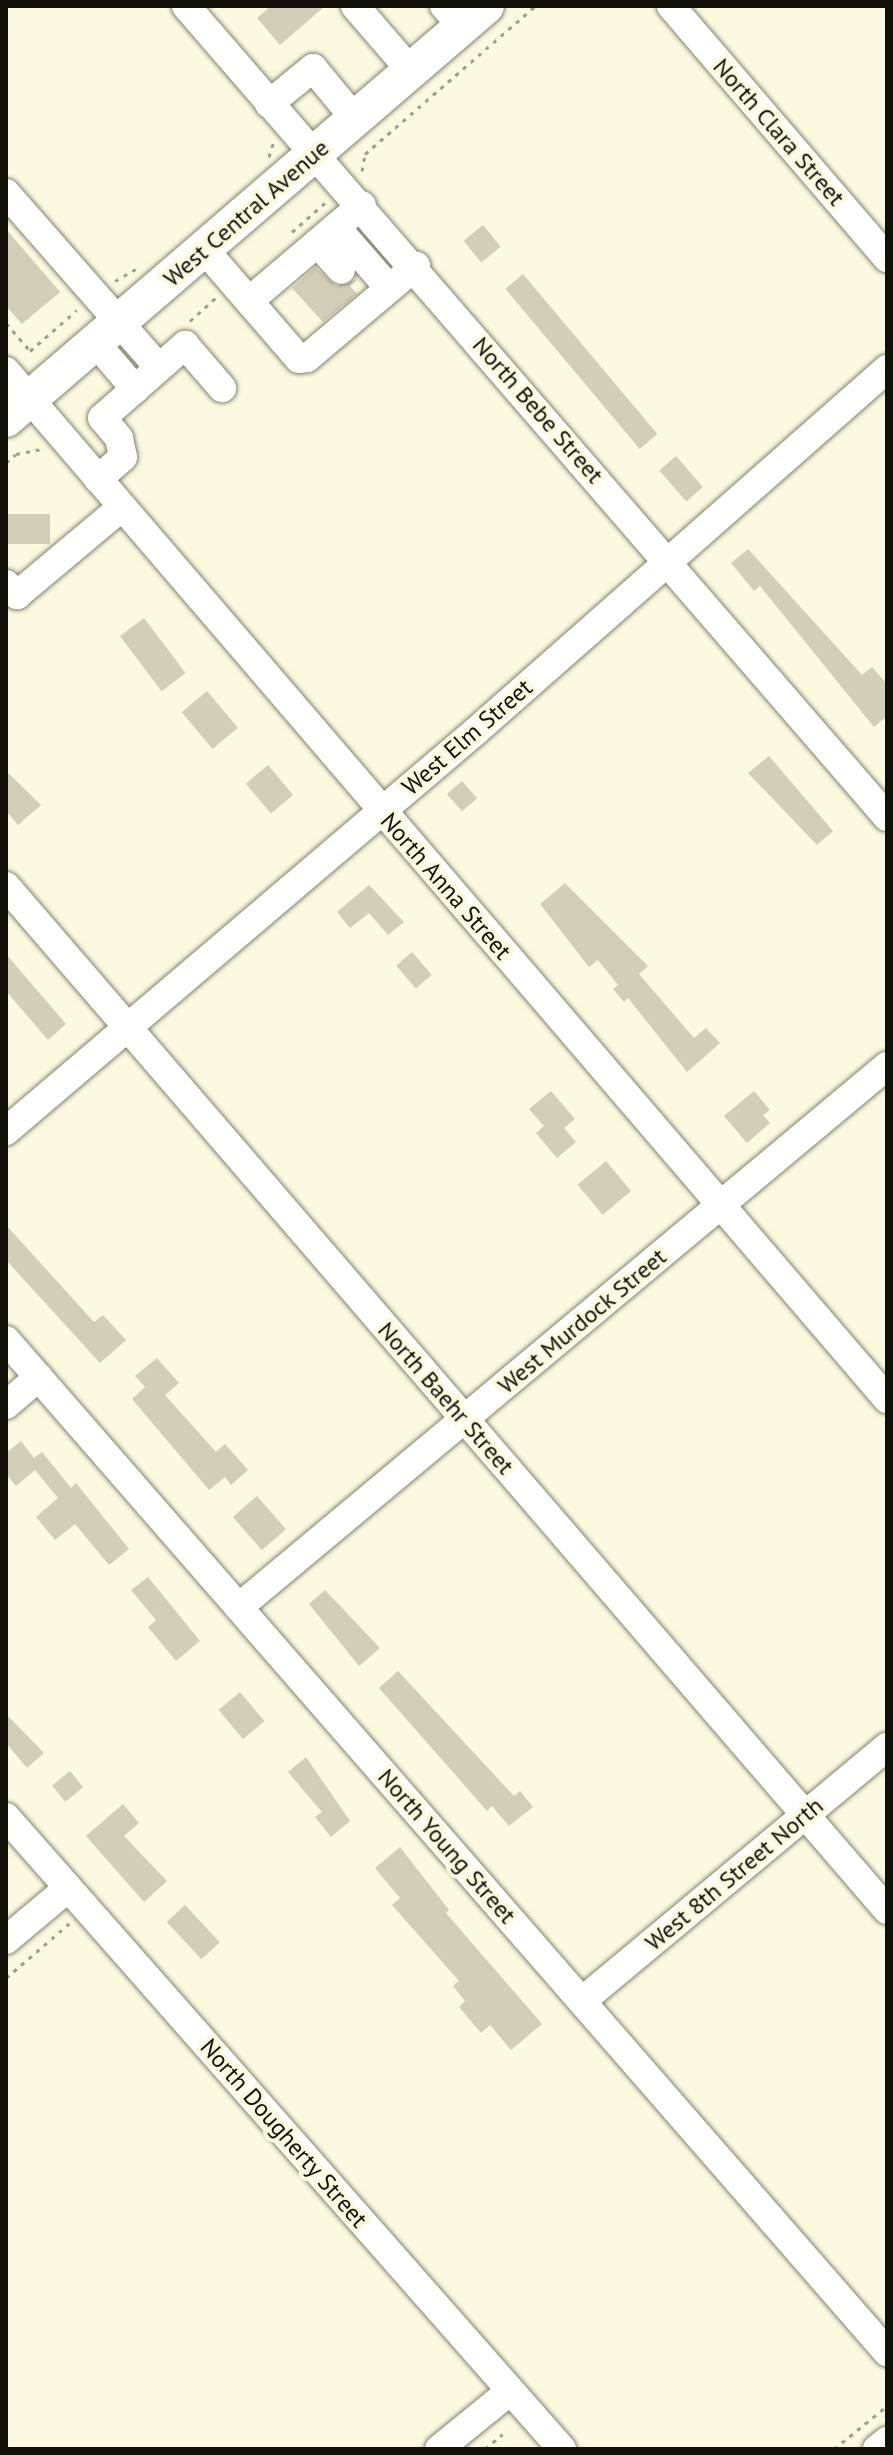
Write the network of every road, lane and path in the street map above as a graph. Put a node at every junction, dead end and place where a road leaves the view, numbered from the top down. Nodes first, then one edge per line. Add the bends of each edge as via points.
1 (186, 6) edge
2 (355, 6) edge
3 (535, 6) edge
4 (671, 6) edge
5 (464, 13) edge
6 (411, 71) junction
7 (269, 104) junction
8 (355, 119) junction
9 (288, 126) junction
10 (313, 155) junction
11 (268, 160) dead end
12 (6, 193) edge
13 (353, 196) junction
14 (289, 234) dead end
15 (327, 235) junction
16 (204, 249) junction
17 (887, 258) edge
18 (416, 266) junction
19 (138, 268) dead end
20 (363, 283) junction
21 (241, 292) junction
22 (95, 295) junction
23 (6, 323) edge
24 (180, 329) dead end
25 (107, 332) junction
26 (159, 368) junction
27 (887, 369) edge
28 (6, 371) edge
29 (222, 388) dead end
30 (135, 389) junction
31 (18, 409) edge
32 (60, 435) junction
33 (6, 463) edge
34 (98, 479) junction
35 (122, 507) junction
36 (667, 561) junction
37 (6, 584) edge
38 (382, 811) junction
39 (887, 817) edge
40 (6, 886) edge
41 (128, 1027) junction
42 (887, 1066) edge
43 (6, 1131) edge
44 (720, 1206) junction
45 (6, 1340) edge
46 (39, 1377) junction
47 (887, 1399) edge
48 (6, 1405) edge
49 (464, 1419) junction
50 (239, 1607) junction
51 (887, 1747) edge
52 (805, 1815) junction
53 (6, 1817) edge
54 (68, 1888) junction
55 (887, 1910) edge
56 (6, 1940) edge
57 (582, 2001) junction
58 (887, 2352) edge
59 (510, 2391) junction
60 (887, 2406) edge
61 (503, 2434) dead end
62 (887, 2441) edge
63 (439, 2449) edge
64 (485, 2449) edge
65 (562, 2449) edge
66 (834, 2449) edge
67 (877, 2449) edge

1 - 7 street, North Bebe Street
2 - 6 street
3 - 13 path via 365,154
4 - 17 street, North Clara Street
5 - 6 main road, West Central Avenue
6 - 8 main road, West Central Avenue
7 - 8 street via 313,68
7 - 9 street, North Bebe Street
8 - 10 main road, West Central Avenue
9 - 10 street, North Bebe Street
9 - 11 path via 275,137
10 - 13 street, North Bebe Street
10 - 16 main road, West Central Avenue
12 - 22 street
13 - 14 path
13 - 15 street
13 - 18 street, North Bebe Street
15 - 20 street
15 - 20 street
15 - 21 street
16 - 21 street
16 - 25 main road, West Central Avenue
18 - 20 street
18 - 36 street, North Bebe Street
19 - 22 path
20 - 21 street via 307,358 299,359
21 - 24 path
22 - 23 path via 30,351
22 - 25 street
25 - 26 street
25 - 30 street
25 - 31 main road, West Central Avenue
26 - 29 street via 185,345
26 - 30 street
27 - 36 street, West Elm Street
28 - 31 street, North Anna Street
30 - 34 street via 102,418 119,438 123,457
31 - 32 street, North Anna Street
32 - 33 path via 46,448 16,454
32 - 34 street, North Anna Street
34 - 35 street, North Anna Street
35 - 37 street via 17,595
35 - 38 street, North Anna Street
36 - 38 street, West Elm Street
36 - 39 street, North Bebe Street
38 - 41 street, West Elm Street
38 - 44 street, North Anna Street
40 - 41 street, North Baehr Street
41 - 43 street, West Elm Street
41 - 49 street, North Baehr Street
42 - 44 street, West Murdock Street
44 - 47 street, North Anna Street
44 - 49 street, West Murdock Street
45 - 46 street, North Young Street
46 - 48 street
46 - 50 street, North Young Street
49 - 50 street, West Murdock Street
49 - 52 street, North Baehr Street
50 - 57 street, North Young Street
51 - 52 street, West 8th Street North
52 - 55 street, North Baehr Street
52 - 57 street, West 8th Street North
53 - 54 street, North Dougherty Street
54 - 56 street
54 - 59 street, North Dougherty Street
57 - 58 street, North Young Street
59 - 63 street
59 - 65 street, North Dougherty Street
60 - 66 path
61 - 64 path
62 - 67 street

